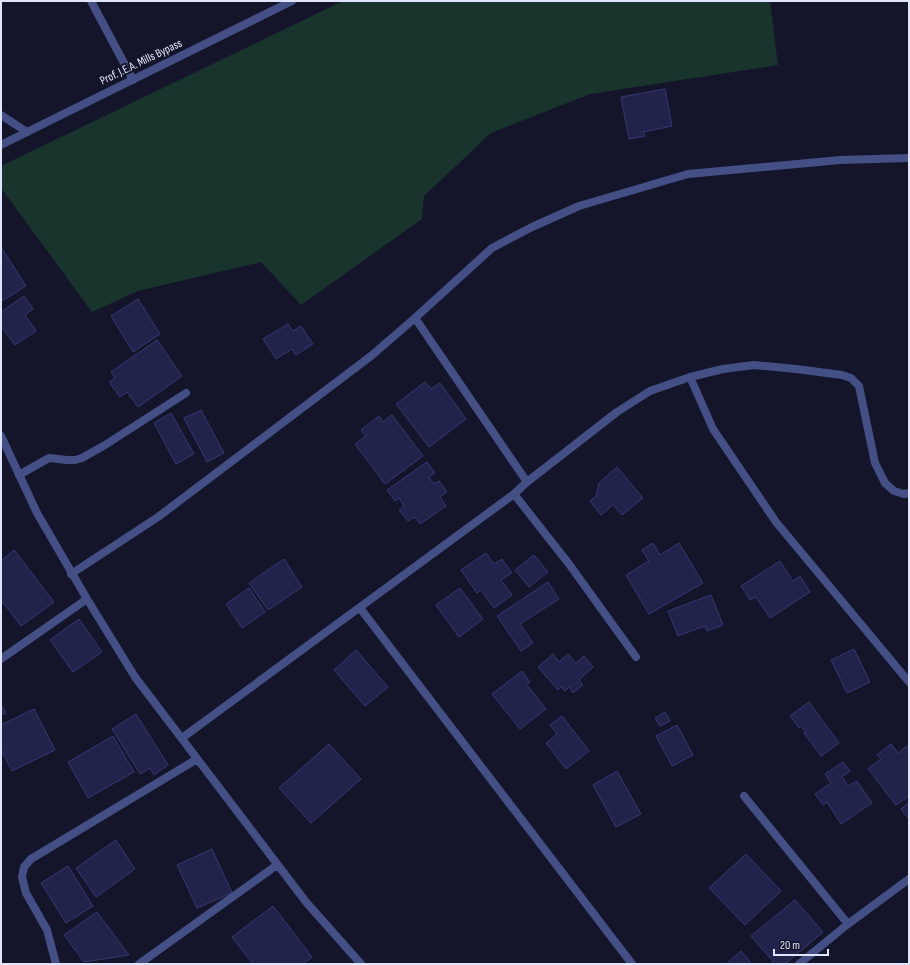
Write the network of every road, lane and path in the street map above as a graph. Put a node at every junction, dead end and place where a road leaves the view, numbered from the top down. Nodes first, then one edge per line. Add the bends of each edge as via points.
1 (91, 1) edge
2 (292, 1) edge
3 (133, 80) junction
4 (1, 115) edge
5 (26, 132) junction
6 (1, 145) edge
7 (909, 158) edge
8 (415, 318) junction
9 (690, 377) junction
10 (186, 393) dead end
11 (1, 436) edge
12 (20, 475) junction
13 (526, 482) junction
14 (909, 493) edge
15 (514, 494) junction
16 (72, 574) junction
17 (87, 599) junction
18 (360, 608) junction
19 (636, 657) dead end
20 (1, 659) edge
21 (909, 682) edge
22 (182, 738) junction
23 (197, 759) junction
24 (744, 796) dead end
25 (277, 865) junction
26 (909, 879) edge
27 (848, 924) junction
28 (56, 964) edge
29 (139, 964) edge
30 (361, 964) edge
31 (632, 964) edge
32 (799, 964) edge

1 - 3 street
2 - 3 street, Prof. J.E.A. Mills Bypass
3 - 5 street, Prof. J.E.A. Mills Bypass
4 - 5 street
5 - 6 street, Prof. J.E.A. Mills Bypass
7 - 8 street via 840,160 688,174 579,206 492,248
8 - 13 street
8 - 16 street via 371,356 158,517
9 - 13 street via 650,391 617,412
9 - 14 street via 754,365 851,378 859,386 875,464 885,484 894,491
9 - 21 street via 713,429 776,522
10 - 12 street via 82,458 49,458
11 - 12 street
12 - 16 street via 37,513
13 - 15 street
15 - 18 street
15 - 19 street via 569,564
16 - 17 street
17 - 20 street
17 - 22 street via 135,677
18 - 22 street
18 - 31 street
22 - 23 street
23 - 25 street
23 - 28 street via 30,859 22,877 26,893 47,930
24 - 27 street
25 - 29 street
25 - 30 street
26 - 27 street
27 - 32 street

